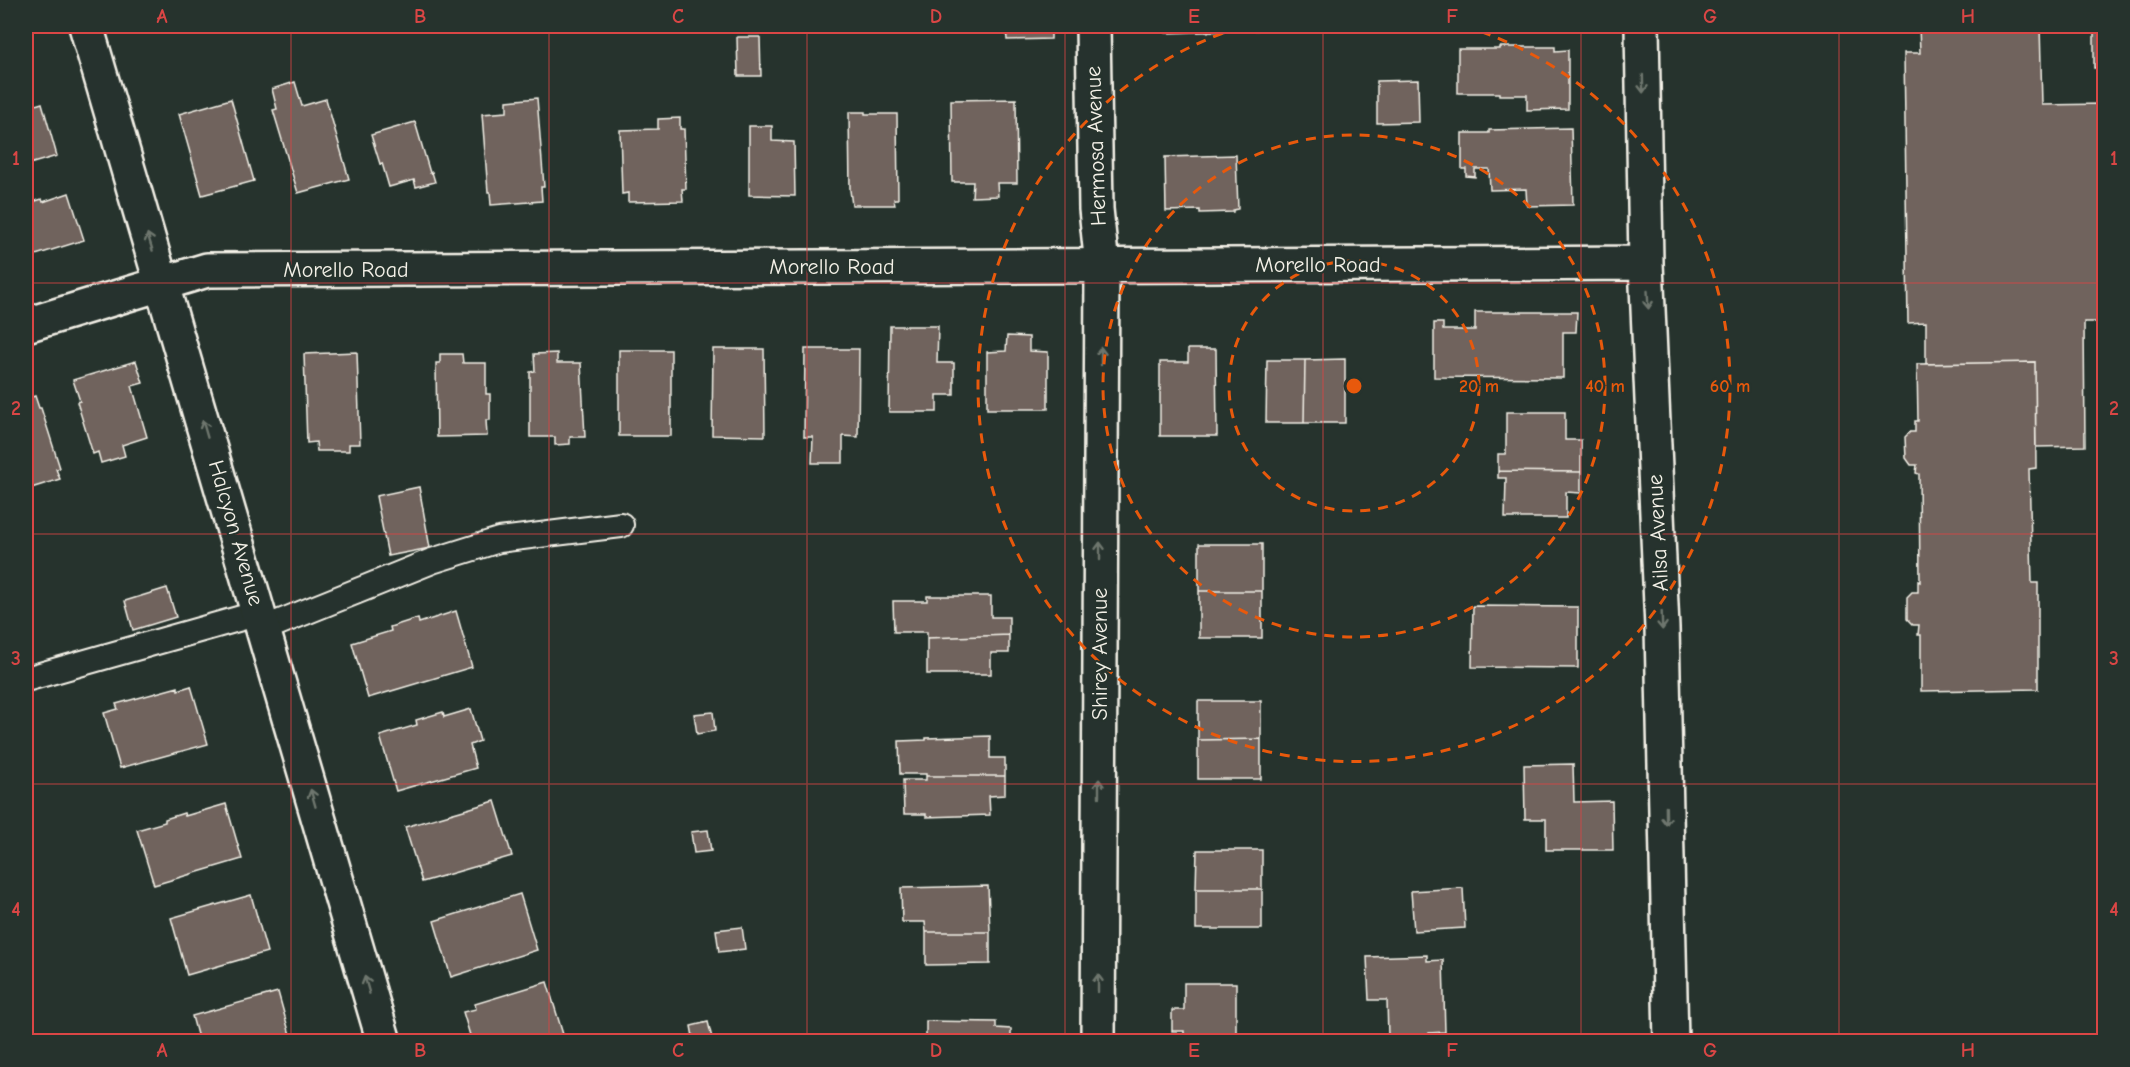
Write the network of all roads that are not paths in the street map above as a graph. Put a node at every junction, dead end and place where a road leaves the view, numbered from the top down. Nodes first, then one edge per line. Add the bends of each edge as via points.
1 (86, 26) edge
2 (1093, 26) edge
3 (1642, 26) edge
4 (1646, 263) junction
5 (1102, 266) junction
6 (163, 284) junction
7 (26, 324) edge
8 (621, 525) dead end
9 (261, 621) junction
10 (26, 679) edge
11 (384, 1041) edge
12 (1098, 1041) edge
13 (1671, 1041) edge

6 -> 1 street, Halcyon Avenue
2 - 5 street, Hermosa Avenue via 1096,209
3 -> 4 street, Ailsa Avenue
4 - 5 street, Morello Road
4 -> 13 street, Ailsa Avenue via 1662,628
5 - 6 street, Morello Road via 207,270
12 -> 5 street, Shirey Avenue
6 - 7 street, Morello Road
9 -> 6 street, Halcyon Avenue
8 - 9 lane via 499,540
9 - 10 lane
11 -> 9 street, Halcyon Avenue

